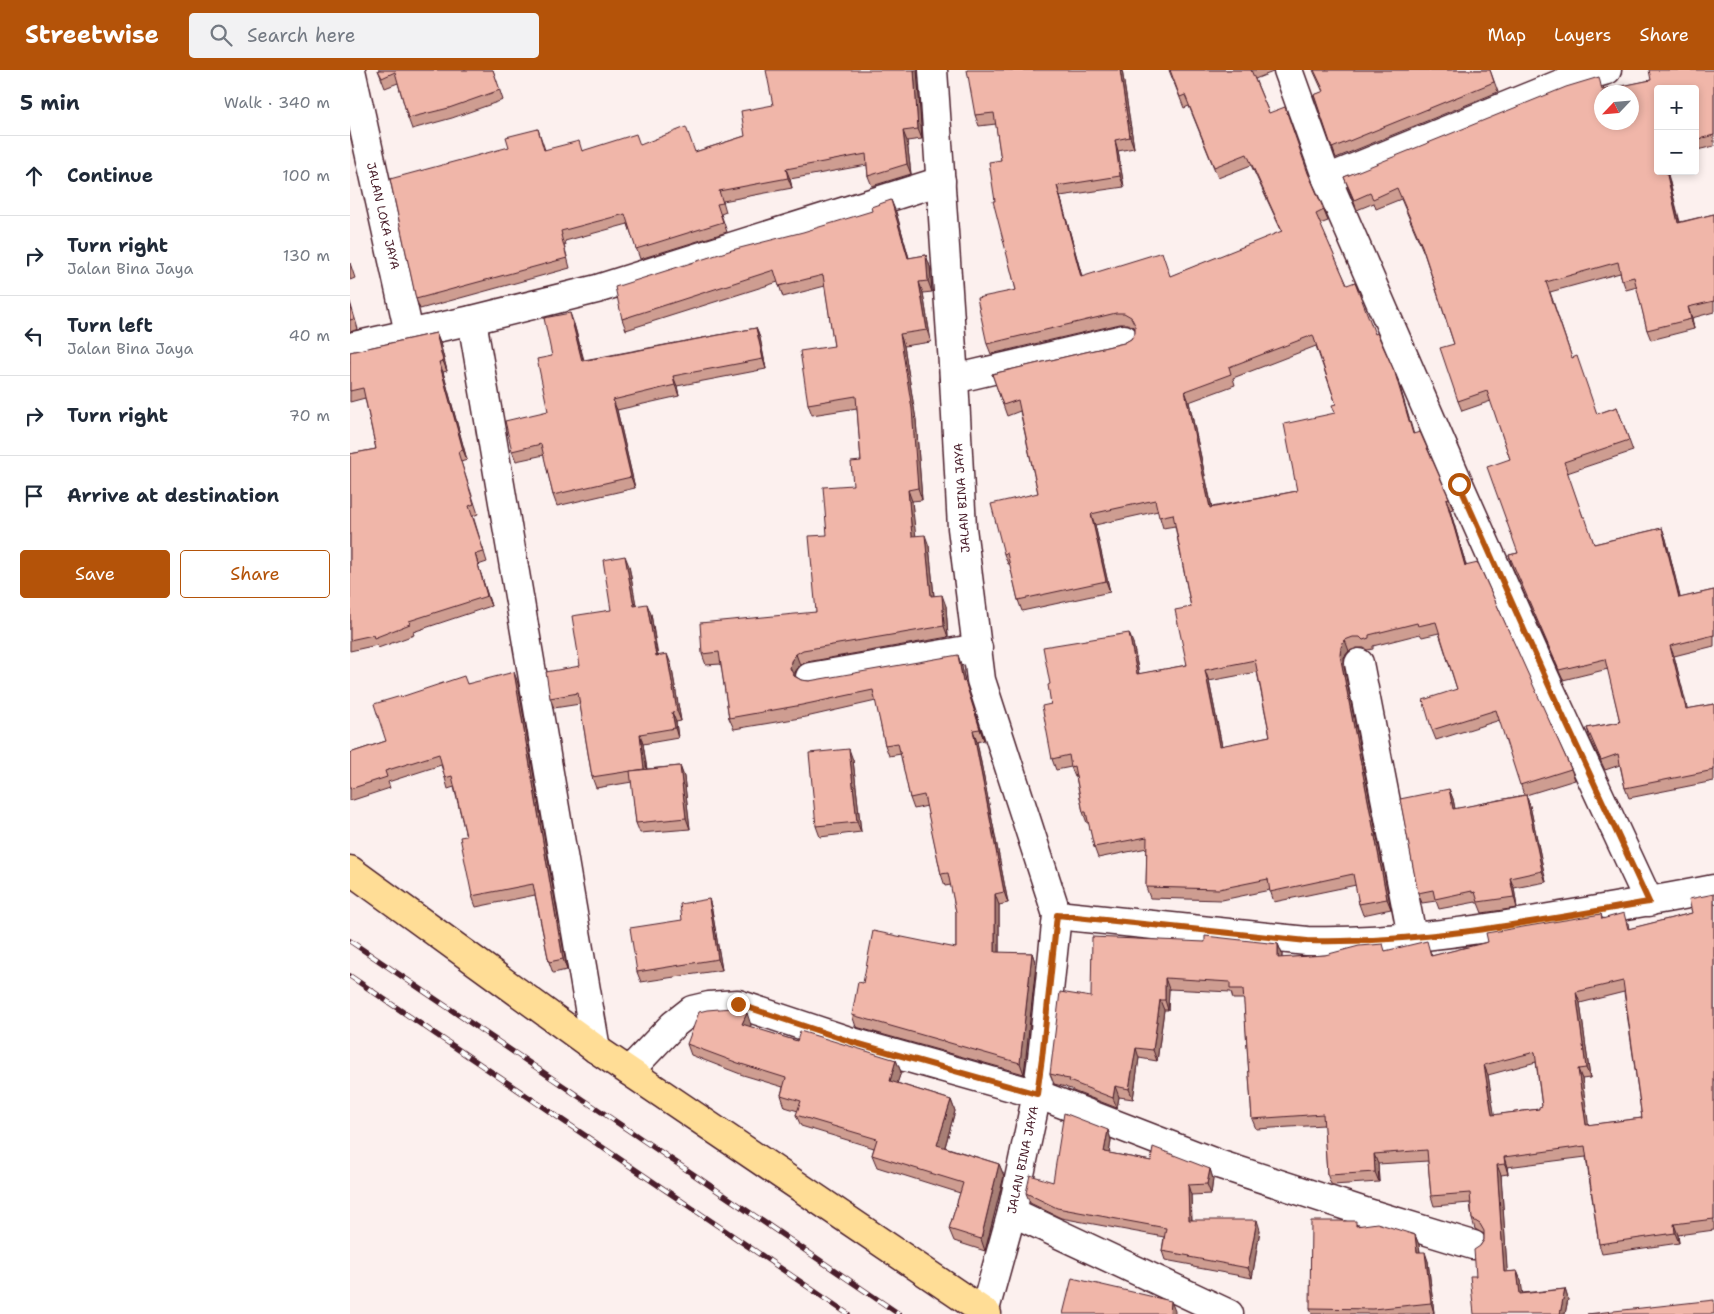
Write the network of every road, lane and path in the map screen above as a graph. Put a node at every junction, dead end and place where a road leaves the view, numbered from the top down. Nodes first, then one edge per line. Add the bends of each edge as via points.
1 (351, 70) edge
2 (932, 70) edge
3 (1288, 70) edge
4 (1607, 70) edge
5 (1327, 179) junction
6 (941, 180) junction
7 (472, 320) junction
8 (409, 333) junction
9 (1124, 338) dead end
10 (350, 347) edge
11 (954, 379) junction
12 (978, 648) junction
13 (1359, 663) dead end
14 (810, 677) dead end
15 (350, 870) edge
16 (1714, 889) edge
17 (1649, 902) junction
18 (1057, 915) junction
19 (1412, 936) junction
20 (596, 1049) junction
21 (629, 1071) junction
22 (1037, 1094) junction
23 (1012, 1212) junction
24 (1473, 1245) dead end
25 (985, 1313) edge
26 (1229, 1314) edge

1 - 8 street, JALAN LOKA JAYA
2 - 6 street, JALAN BINA JAYA
3 - 5 street
4 - 5 street via 1565,82
5 - 17 street via 1463,493
6 - 7 street via 597,289
6 - 11 street, JALAN BINA JAYA
7 - 8 street
7 - 20 street
8 - 10 street
9 - 11 street
11 - 12 street, JALAN BINA JAYA via 962,528
12 - 14 street
12 - 18 street, JALAN BINA JAYA via 981,680 988,704
13 - 19 street
15 - 20 main road
16 - 17 street
17 - 19 street via 1469,932
18 - 19 street via 1307,941 1343,942
18 - 22 street, JALAN BINA JAYA
20 - 21 main road
21 - 22 street via 692,1010 738,1004 852,1042
21 - 25 main road
22 - 23 street, JALAN BINA JAYA
22 - 24 street via 1218,1164
23 - 25 street, JALAN BINA JAYA
23 - 26 street

